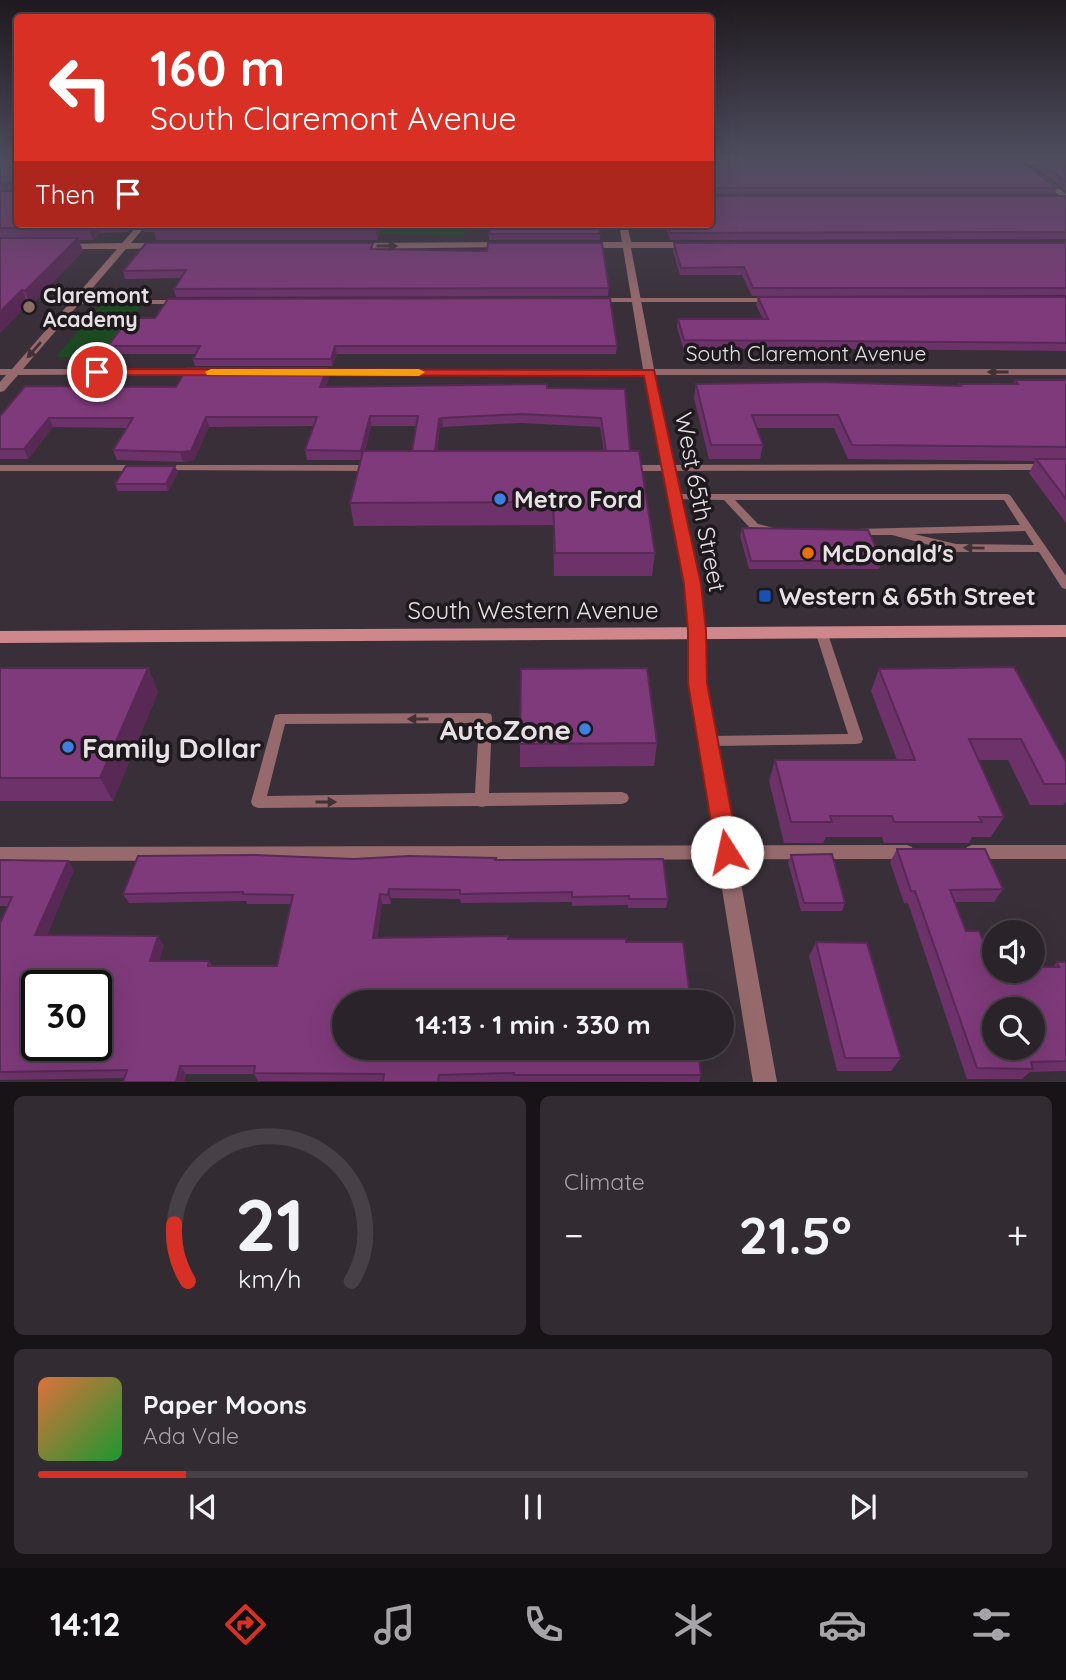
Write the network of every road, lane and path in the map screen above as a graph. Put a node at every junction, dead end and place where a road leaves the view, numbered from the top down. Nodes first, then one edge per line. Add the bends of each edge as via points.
1 (140, 228) edge
2 (624, 228) edge
3 (627, 245) junction
4 (703, 245) edge
5 (50, 246) edge
6 (124, 246) junction
7 (173, 246) edge
8 (340, 246) edge
9 (520, 246) edge
10 (576, 246) edge
11 (584, 300) edge
12 (638, 300) junction
13 (773, 300) edge
14 (75, 302) junction
15 (196, 302) edge
16 (0, 372) edge
17 (14, 372) junction
18 (221, 372) edge
19 (304, 372) edge
20 (1066, 372) edge
21 (650, 373) junction
22 (0, 389) edge
23 (1066, 467) edge
24 (0, 468) edge
25 (388, 468) edge
26 (610, 468) edge
27 (669, 468) junction
28 (675, 497) junction
29 (727, 498) junction
30 (1028, 528) junction
31 (791, 531) edge
32 (842, 531) edge
33 (893, 532) junction
34 (1042, 549) junction
35 (1066, 584) edge
36 (697, 631) junction
37 (821, 631) junction
38 (1066, 631) edge
39 (0, 637) edge
40 (708, 741) junction
41 (622, 798) dead end
42 (482, 802) junction
43 (727, 852) junction
44 (919, 852) edge
45 (959, 852) edge
46 (1066, 852) edge
47 (0, 854) edge
48 (765, 1082) edge

1 - 6 street
2 - 3 street, West 65th Street
3 - 4 street
3 - 10 street
3 - 12 street, West 65th Street
5 - 6 street
6 - 7 street
6 - 14 street
8 -> 9 street
11 - 12 lane
12 - 13 lane
12 - 21 street, West 65th Street
14 - 15 lane
14 -> 17 street
16 - 17 street
17 - 18 street
17 - 22 street
19 - 21 street, South Claremont Avenue
20 -> 21 street, South Claremont Avenue
21 - 27 street, West 65th Street
23 - 27 lane
24 - 25 lane
26 - 27 lane
27 - 28 street, West 65th Street
28 - 29 lane
28 - 36 street, West 65th Street
29 - 30 lane via 1007,497
29 - 31 lane via 754,526
30 - 33 lane
30 - 34 lane
32 - 33 lane
34 -> 33 lane via 956,548
34 - 35 lane
36 - 37 main road, South Western Avenue
36 - 39 main road, South Western Avenue
36 - 40 street, West 65th Street via 697,683
37 - 38 main road, South Western Avenue
37 - 40 lane via 856,739
40 - 43 street, West 65th Street
41 - 42 lane
42 -> 42 lane via 486,718 280,719 258,802
43 - 44 lane
43 - 47 lane
43 - 48 street, West 65th Street
45 - 46 lane

